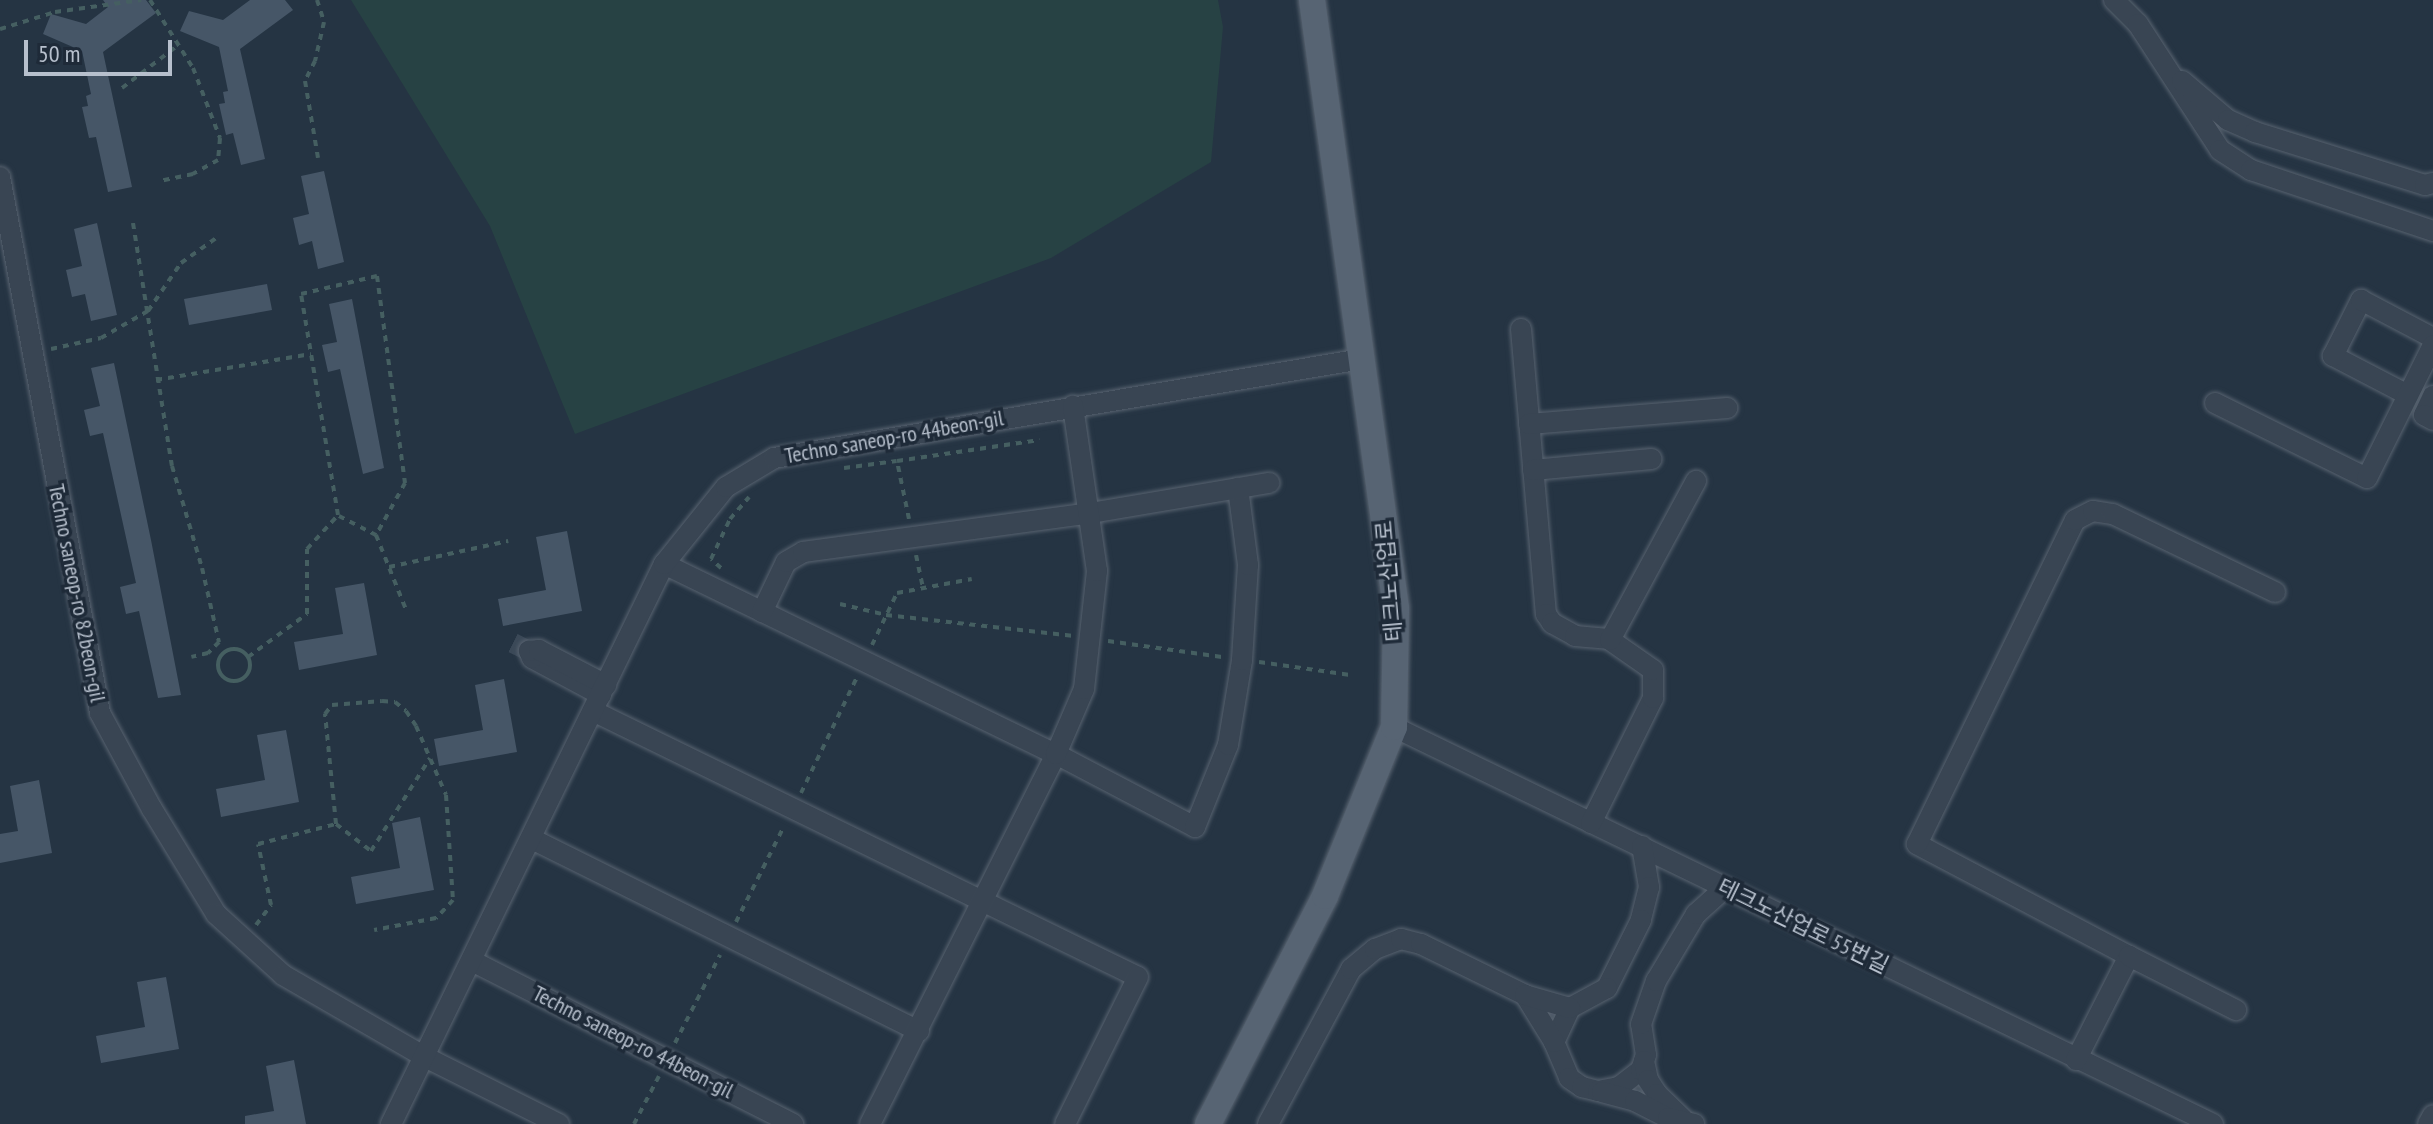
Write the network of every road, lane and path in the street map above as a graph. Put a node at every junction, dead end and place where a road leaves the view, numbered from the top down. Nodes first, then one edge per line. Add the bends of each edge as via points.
1 (141, 0) edge
2 (150, 0) edge
3 (317, 0) edge
4 (1312, 0) edge
5 (2114, 0) edge
6 (0, 29) edge
7 (177, 45) junction
8 (2167, 68) junction
9 (122, 88) dead end
10 (318, 158) dead end
11 (0, 177) edge
12 (160, 181) dead end
13 (2433, 183) edge
14 (133, 223) dead end
15 (2433, 231) edge
16 (216, 238) dead end
17 (145, 313) junction
18 (1521, 329) dead end
19 (2433, 338) edge
20 (2433, 345) edge
21 (33, 352) junction
22 (311, 354) junction
23 (1362, 359) junction
24 (156, 380) junction
25 (2408, 395) junction
26 (2433, 396) edge
27 (2215, 403) dead end
28 (1073, 406) junction
29 (1727, 408) dead end
30 (2433, 420) edge
31 (1529, 424) junction
32 (1039, 440) dead end
33 (1651, 459) dead end
34 (897, 461) junction
35 (836, 469) dead end
36 (1533, 470) junction
37 (1696, 481) dead end
38 (1269, 483) dead end
39 (1238, 488) junction
40 (752, 494) dead end
41 (1091, 513) junction
42 (338, 515) junction
43 (910, 525) dead end
44 (376, 535) junction
45 (508, 541) dead end
46 (664, 564) junction
47 (389, 567) junction
48 (724, 571) dead end
49 (2275, 592) dead end
50 (840, 604) dead end
51 (407, 612) dead end
52 (762, 612) junction
53 (1089, 638) junction
54 (1611, 639) junction
55 (214, 647) junction
56 (222, 655) junction
57 (191, 657) dead end
58 (248, 657) junction
59 (1242, 660) junction
60 (1350, 675) dead end
61 (600, 697) junction
62 (1394, 727) junction
63 (1056, 754) junction
64 (430, 757) junction
65 (1591, 823) junction
66 (336, 824) junction
67 (532, 839) junction
68 (1642, 846) junction
69 (1725, 888) junction
70 (980, 903) junction
71 (271, 905) dead end
72 (374, 930) dead end
73 (2129, 956) junction
74 (472, 961) junction
75 (1525, 995) junction
76 (1570, 1008) junction
77 (2236, 1010) dead end
78 (919, 1031) junction
79 (1554, 1042) junction
80 (425, 1057) junction
81 (2076, 1060) junction
82 (1644, 1061) junction
83 (1598, 1091) junction
84 (2433, 1115) edge
85 (1689, 1121) edge
86 (391, 1124) edge
87 (559, 1124) edge
88 (793, 1124) edge
89 (870, 1124) edge
90 (1065, 1124) edge
91 (1208, 1124) edge
92 (1268, 1124) edge
93 (2213, 1124) edge
94 (2428, 1124) edge

1 - 6 path via 55,12
2 - 7 path
3 - 10 path via 324,22 305,81
4 - 23 main road, 테크노산업로
5 - 8 street via 2138,24
7 - 9 path
7 - 12 path via 193,68 220,138 218,160 193,174
8 - 13 street via 2228,120 2255,132 2425,185
8 - 15 street via 2220,150 2251,170
11 - 21 street, Techno saneop-ro 82beon-gil
14 - 17 path
16 - 17 path via 181,263
17 - 21 path via 101,338
17 - 24 path
18 - 31 street
19 - 25 street via 2361,300 2333,356
20 - 25 street
21 - 80 street, Techno saneop-ro 82beon-gil via 100,713 152,809 216,914 244,940 283,975
22 - 24 path
22 - 42 path
22 - 44 path via 301,294 377,276 405,483
23 - 28 street, Techno saneop-ro 44beon-gil
23 - 62 main road, 테크노산업로 via 1396,608
24 - 55 path via 172,466 219,642
25 - 27 street via 2367,478
26 - 30 street via 2424,415
28 - 41 street
28 - 46 street, Techno saneop-ro 44beon-gil via 774,458 726,487
29 - 31 street
31 - 36 street
32 - 34 path
33 - 36 street
34 - 35 path
34 - 43 path
36 - 54 street via 1546,614 1575,636
37 - 54 street
38 - 39 street
39 - 41 street
39 - 59 street via 1248,565
40 - 48 path via 730,519 711,559
41 - 52 street via 803,552 786,562
41 - 53 street via 1097,571
42 - 44 path
42 - 58 path via 307,549 307,614
44 - 47 path
45 - 47 path
46 - 52 street
46 - 61 street, Techno saneop-ro 44beon-gil
47 - 51 path
49 - 73 street via 2113,514 2093,511 2075,520 1917,844
50 - 53 path via 886,615
52 - 63 street
53 - 59 path
53 - 63 street via 1084,689
54 - 65 street via 1653,670 1653,698
55 - 56 path
55 - 57 path
56 - 58 path via 236,649
56 - 58 path via 219,670 231,680 249,672
59 - 60 path
59 - 63 street via 1228,745 1195,827
61 - 67 street, Techno saneop-ro 44beon-gil
61 - 70 street
62 - 65 street, 테크노산업로 55번길
62 - 91 main road, 테크노산업로 via 1325,896
63 - 70 street
64 - 66 path via 371,851
64 - 66 path via 416,726 395,702 332,705 325,714
64 - 72 path via 446,795 453,900 436,918
65 - 68 street, 테크노산업로 55번길
66 - 71 path via 258,844
67 - 74 street, Techno saneop-ro 44beon-gil
67 - 78 street
68 - 69 street, 테크노산업로 55번길
68 - 76 street via 1649,887 1641,920 1607,988
69 - 81 street, 테크노산업로 55번길
69 - 82 street via 1696,914 1656,981 1641,1024
70 - 78 street
70 - 90 street via 1138,977
73 - 77 street
73 - 81 street
74 - 80 street, Techno saneop-ro 44beon-gil
74 - 88 street, Techno saneop-ro 44beon-gil
75 - 76 street
75 - 79 street
75 - 92 street via 1421,944 1401,939 1375,949 1351,969
76 - 79 street
78 - 89 street
79 - 83 street via 1569,1078
80 - 86 street, Techno saneop-ro 44beon-gil
80 - 87 street, Techno saneop-ro 82beon-gil
81 - 93 street, 테크노산업로 55번길
82 - 83 street via 1632,1080
82 - 85 street via 1657,1094
83 - 85 street
84 - 94 street

